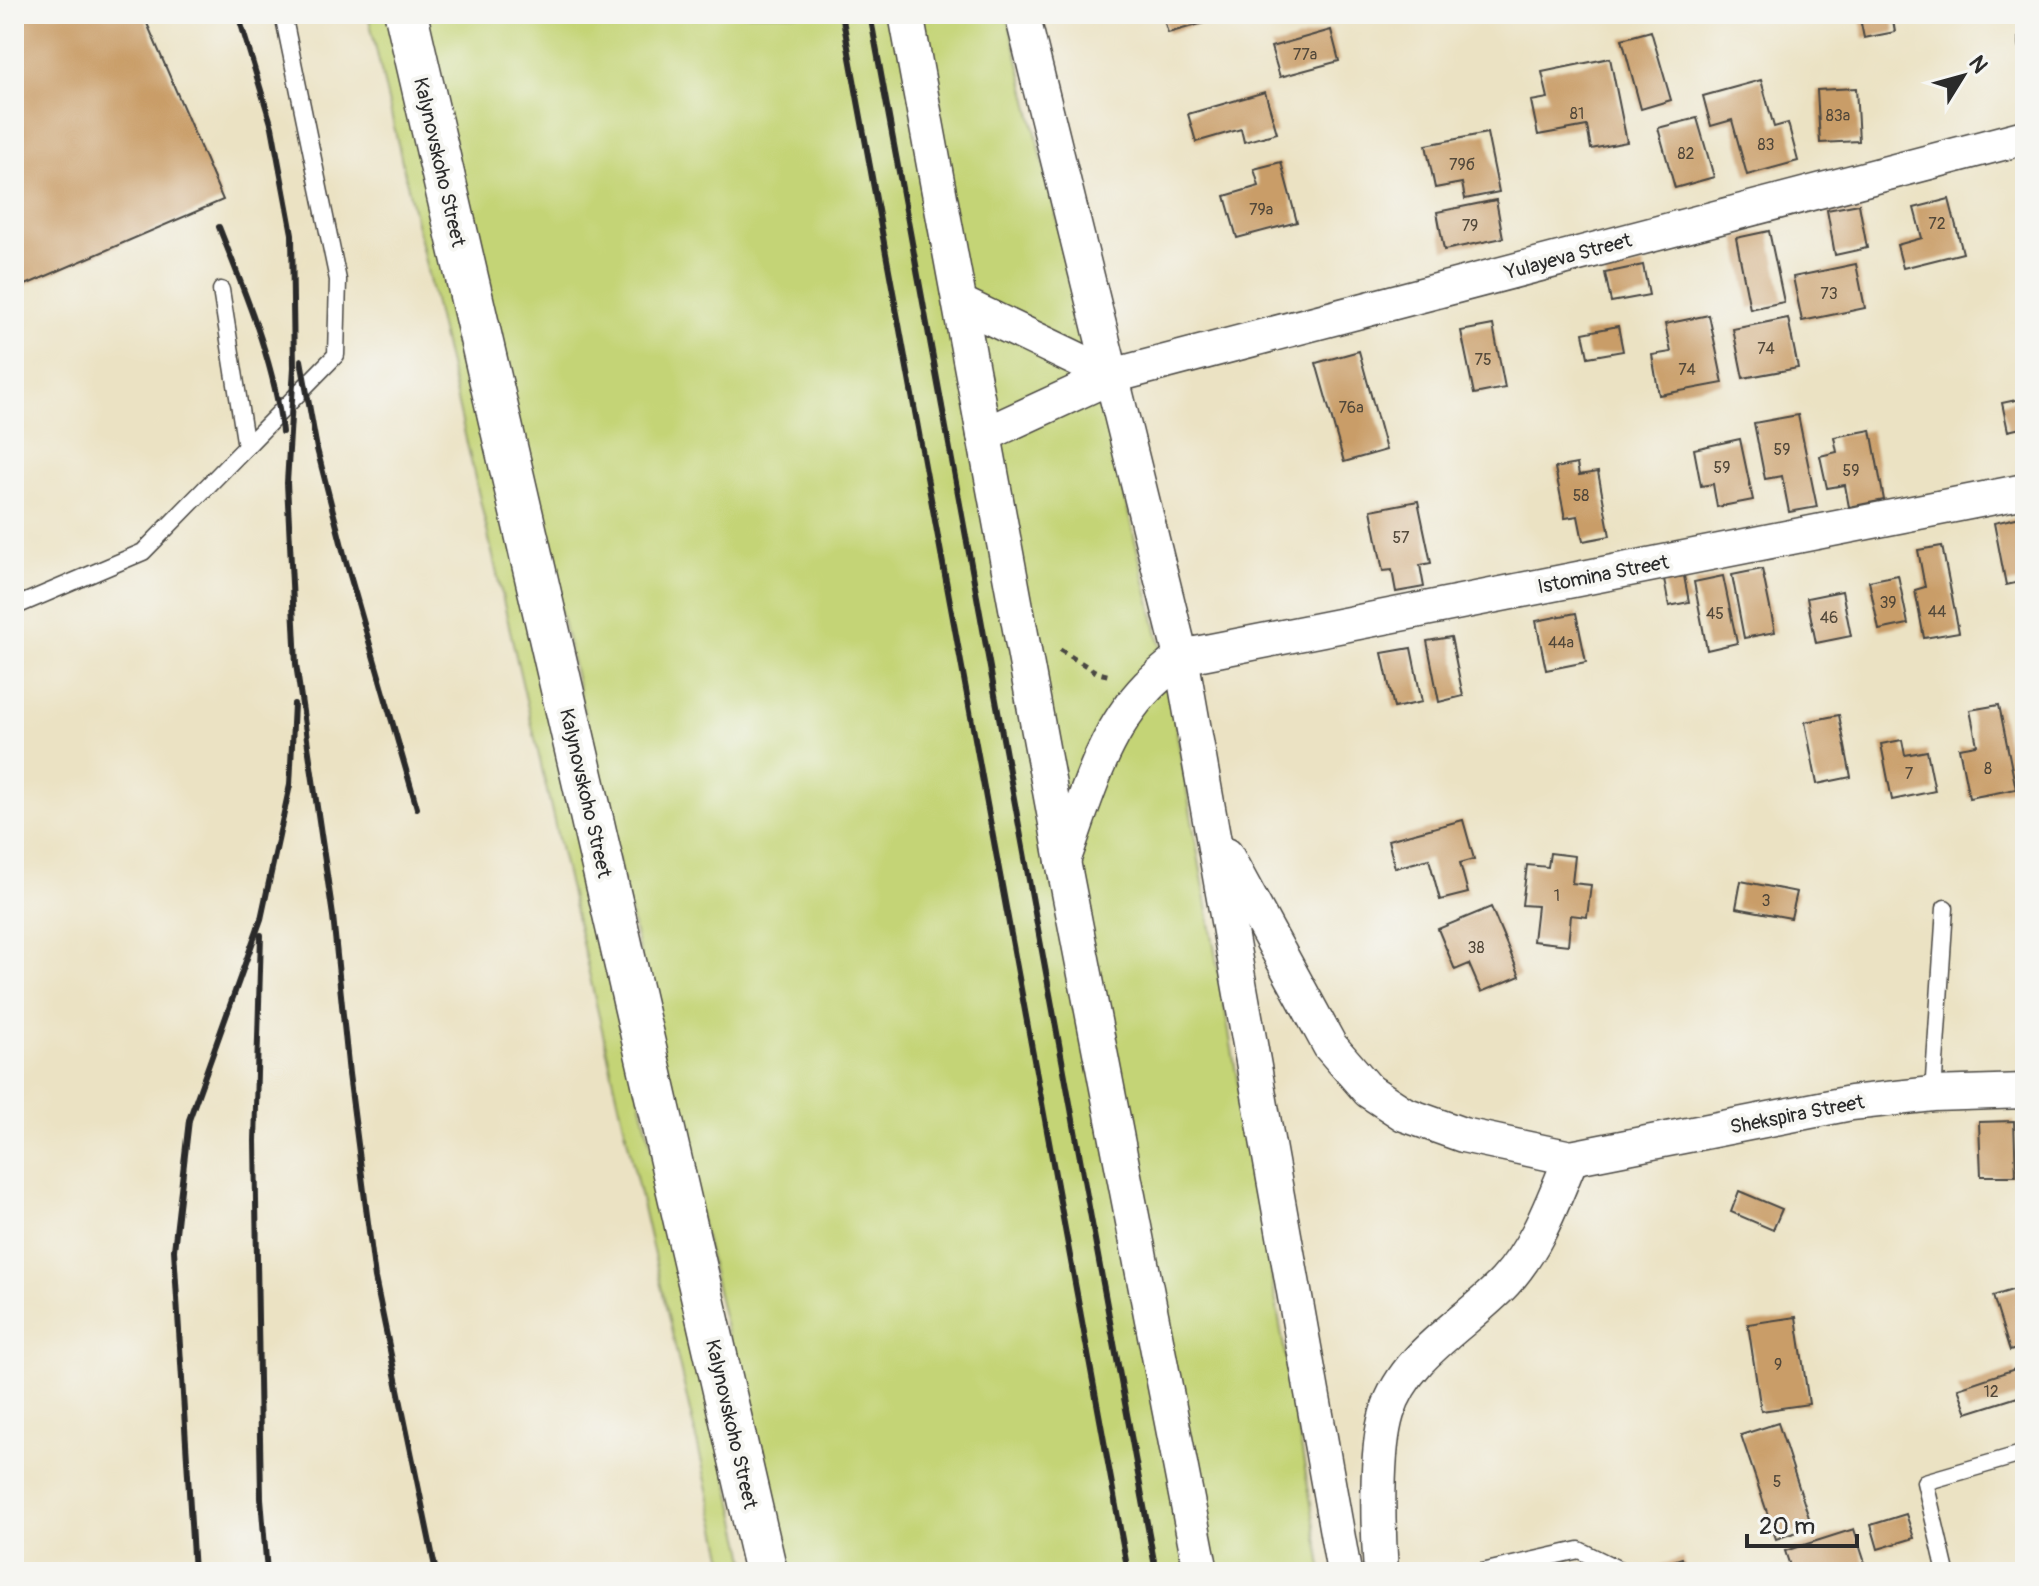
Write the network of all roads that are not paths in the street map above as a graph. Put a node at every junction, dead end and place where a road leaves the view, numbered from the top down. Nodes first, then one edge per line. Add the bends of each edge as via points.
1 (283, 14) edge
2 (406, 14) edge
3 (906, 14) edge
4 (1022, 14) edge
5 (2025, 137) edge
6 (221, 290) dead end
7 (960, 303) junction
8 (1112, 376) junction
9 (984, 435) junction
10 (246, 447) junction
11 (2025, 491) edge
12 (14, 607) edge
13 (1181, 657) junction
14 (1213, 831) junction
15 (1063, 861) junction
16 (1945, 908) dead end
17 (2025, 1091) edge
18 (1933, 1094) junction
19 (1571, 1158) junction
20 (2025, 1453) edge
21 (1620, 1570) dead end
22 (766, 1572) edge
23 (1201, 1572) edge
24 (1344, 1572) edge
25 (1381, 1572) edge
26 (1482, 1572) edge
27 (1946, 1572) edge

1 - 10 lane via 338,280 336,355
2 - 22 street, Kalynovskoho Street
3 - 7 street
4 - 8 street
5 - 8 street, Yulayeva Street
6 - 10 lane
7 - 8 street
7 - 9 street
8 - 9 street, Yulayeva Street
8 - 13 street
9 - 15 street
10 - 12 lane via 143,552
11 - 13 street, Istomina Street
13 - 14 street
13 - 15 street via 1121,720 1100,759
14 - 19 street via 1330,1046 1369,1091 1404,1114 1463,1135
14 - 24 street
15 - 23 street
16 - 18 lane
17 - 18 street, Shekspira Street
18 - 19 street, Shekspira Street via 1851,1103
19 - 25 street via 1540,1231 1506,1281 1430,1349 1403,1379 1387,1413 1381,1456
20 - 27 lane via 1925,1482
21 - 26 lane via 1579,1550

